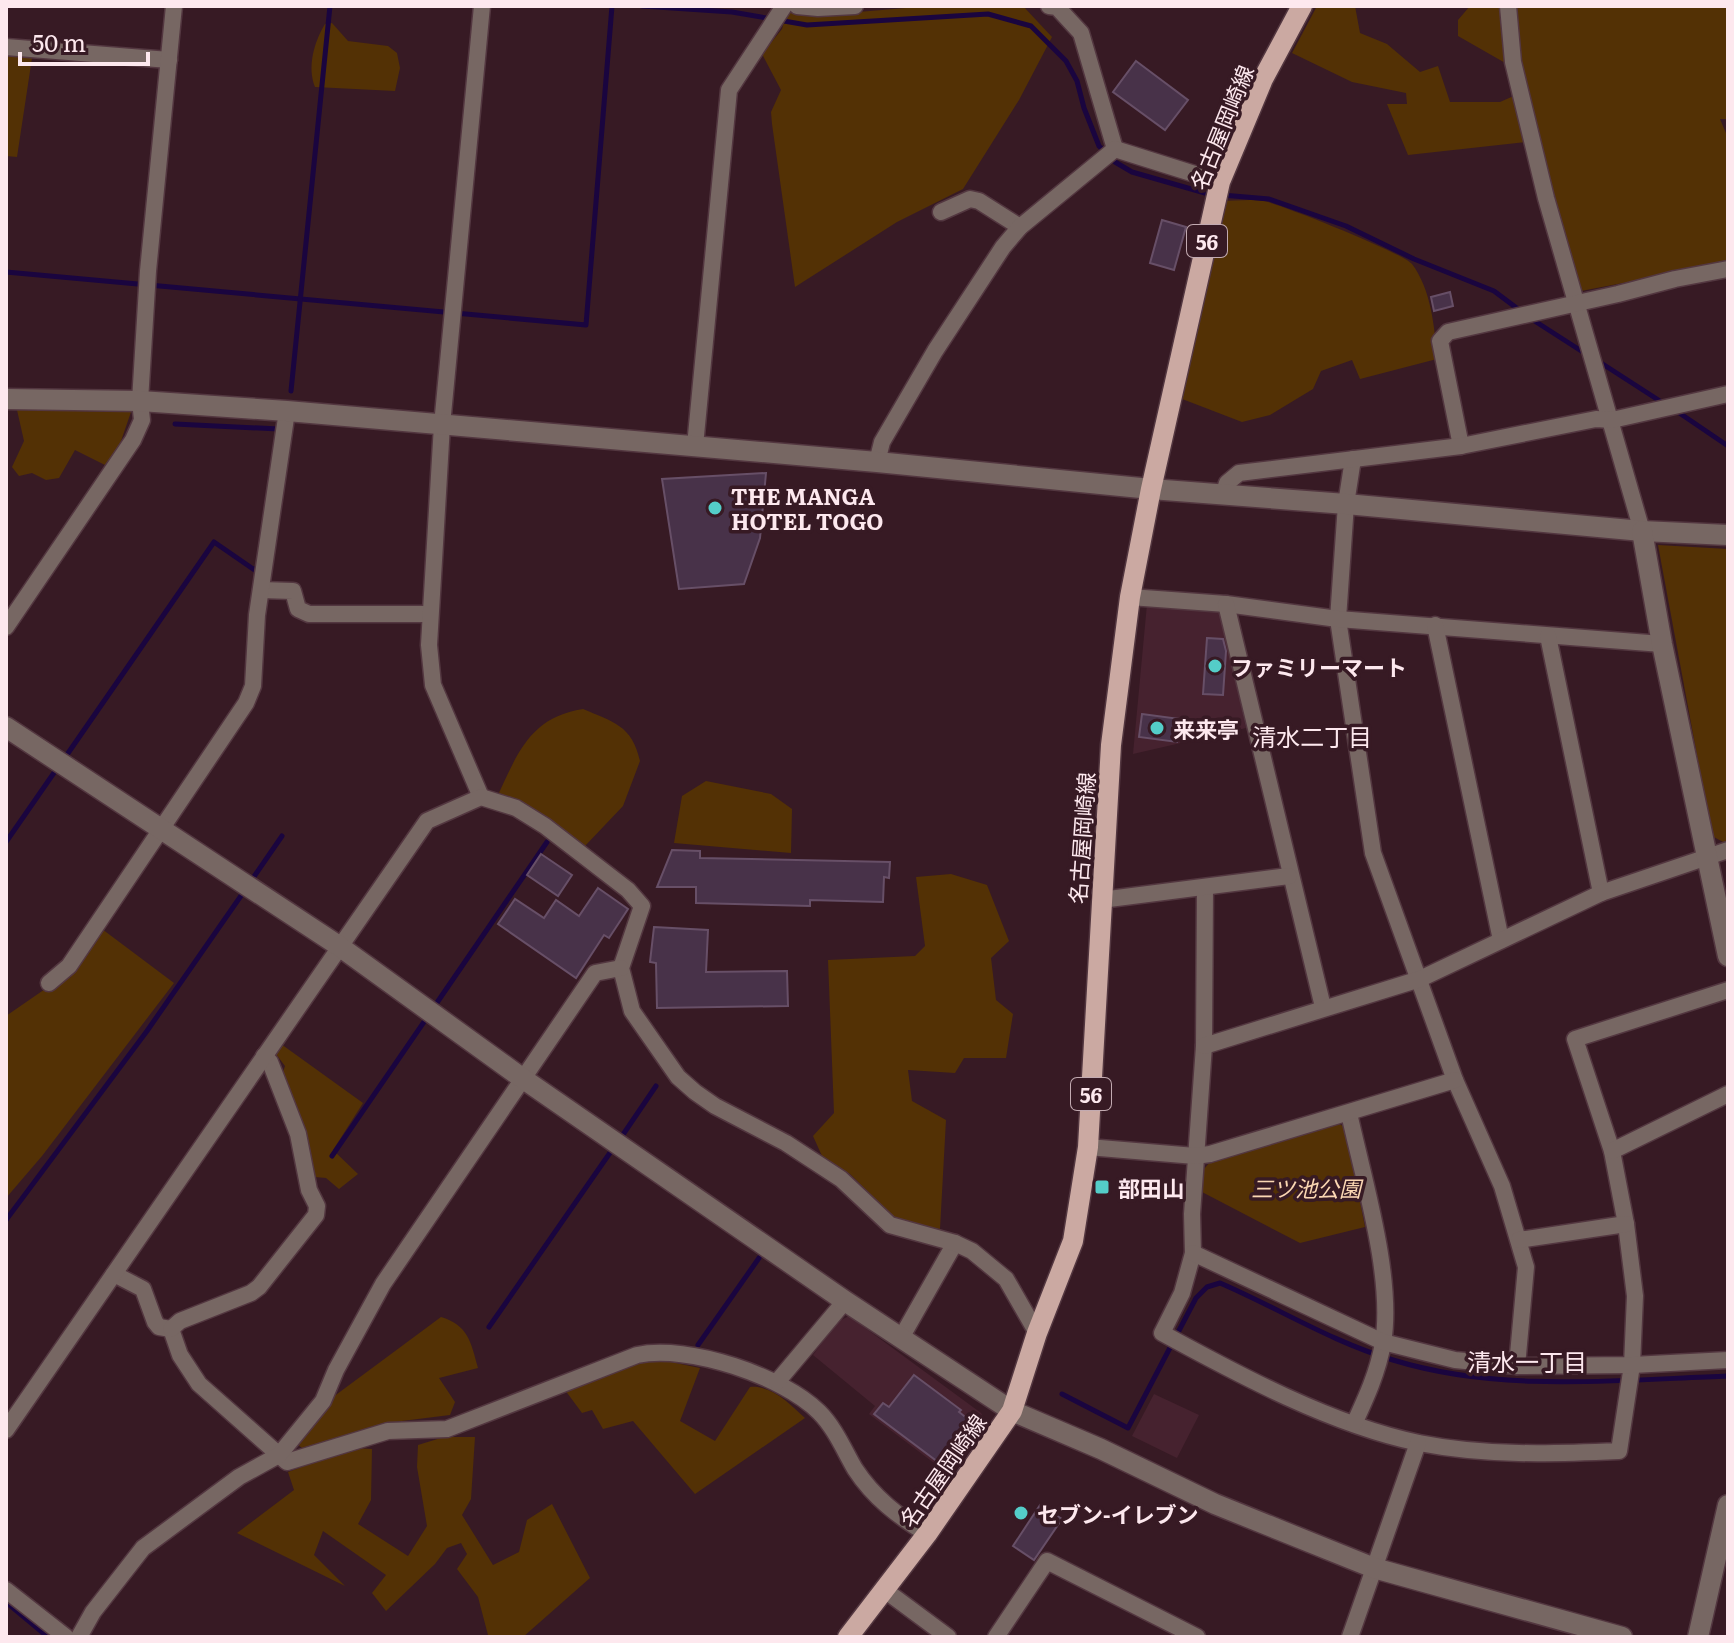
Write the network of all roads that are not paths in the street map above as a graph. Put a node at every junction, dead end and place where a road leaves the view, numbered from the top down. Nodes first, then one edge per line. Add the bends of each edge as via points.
1 (174, 6) edge
2 (482, 6) edge
3 (784, 6) edge
4 (797, 6) edge
5 (855, 6) edge
6 (1049, 6) edge
7 (1302, 6) edge
8 (1508, 6) edge
9 (6, 47) edge
10 (169, 60) junction
11 (1115, 149) junction
12 (1220, 182) junction
13 (941, 212) dead end
14 (1020, 227) junction
15 (1728, 269) edge
16 (1577, 304) junction
17 (1728, 394) edge
18 (6, 399) edge
19 (140, 401) junction
20 (287, 411) junction
21 (1612, 420) junction
22 (442, 425) junction
23 (695, 446) junction
24 (1461, 446) junction
25 (1353, 459) junction
26 (877, 462) junction
27 (1151, 489) junction
28 (1223, 495) junction
29 (1346, 504) junction
30 (1642, 531) junction
31 (1728, 535) edge
32 (261, 590) junction
33 (1130, 597) junction
34 (1226, 604) junction
35 (430, 614) junction
36 (1338, 619) junction
37 (1435, 625) junction
38 (6, 627) edge
39 (1548, 636) junction
40 (1662, 644) junction
41 (6, 727) edge
42 (481, 797) junction
43 (161, 830) junction
44 (1728, 850) edge
45 (1707, 858) junction
46 (1289, 876) junction
47 (1205, 888) junction
48 (1601, 893) junction
49 (1101, 900) junction
50 (1501, 940) junction
51 (339, 946) junction
52 (1728, 956) edge
53 (621, 968) junction
54 (1420, 979) junction
55 (49, 983) dead end
56 (1728, 990) edge
57 (1323, 1007) junction
58 (1204, 1046) junction
59 (264, 1056) junction
60 (522, 1078) junction
61 (1455, 1080) junction
62 (1728, 1094) edge
63 (1349, 1113) junction
64 (1088, 1147) junction
65 (1612, 1151) junction
66 (1195, 1156) junction
67 (1626, 1224) junction
68 (1519, 1240) junction
69 (955, 1243) junction
70 (1193, 1253) junction
71 (114, 1274) junction
72 (845, 1301) junction
73 (171, 1329) junction
74 (1037, 1333) junction
75 (901, 1338) junction
76 (1383, 1342) junction
77 (1728, 1360) edge
78 (1632, 1365) junction
79 (1517, 1366) junction
80 (777, 1382) junction
81 (1012, 1411) junction
82 (1354, 1424) junction
83 (6, 1430) edge
84 (1418, 1443) junction
85 (279, 1455) junction
86 (1728, 1505) edge
87 (927, 1534) junction
88 (1374, 1568) junction
89 (6, 1590) edge
90 (886, 1591) junction
91 (66, 1637) edge
92 (79, 1637) edge
93 (848, 1637) edge
94 (948, 1637) edge
95 (996, 1637) edge
96 (1197, 1637) edge
97 (1350, 1637) edge
98 (1622, 1637) edge
99 (1698, 1637) edge

1 - 10 street
2 - 22 street
3 - 23 street via 729,90
4 - 5 street
6 - 11 street via 1057,7 1081,33
7 - 12 main road, 名古屋岡崎線 / 56 via 1263,79
8 - 16 street via 1513,62
9 - 10 street
10 - 19 street
11 - 12 street
11 - 14 street
12 - 27 main road, 名古屋岡崎線 / 56
13 - 14 street via 970,199
14 - 26 street via 935,351 882,442
15 - 16 street
16 - 21 street
16 - 24 street via 1448,332 1440,341
17 - 21 street
18 - 19 street
19 - 20 street
19 - 38 street via 142,420 133,440
20 - 22 street
20 - 32 street
21 - 24 street
21 - 30 street
22 - 23 street
22 - 35 street
23 - 26 street
24 - 25 street
25 - 28 street via 1239,473
25 - 29 street
26 - 27 street
27 - 28 street
27 - 33 main road, 名古屋岡崎線 / 56
28 - 29 street
29 - 30 street
29 - 36 street
30 - 31 street
30 - 40 street
32 - 35 street via 293,591 298,609 309,614
32 - 43 street via 253,686 246,703
33 - 34 street
33 - 49 main road, 名古屋岡崎線 / 56 via 1111,745
34 - 36 street
34 - 46 street
35 - 42 street via 433,685
36 - 37 street
36 - 54 street via 1373,853
37 - 39 street
37 - 50 street
39 - 40 street
39 - 48 street
40 - 45 street
41 - 43 street
42 - 51 street via 427,821
42 - 53 street via 516,808 545,826 642,906
43 - 51 street
43 - 55 street via 69,966
44 - 45 street
45 - 48 street
45 - 52 street
46 - 47 street
46 - 57 street
47 - 49 street
47 - 58 street
48 - 50 street
49 - 64 main road, 名古屋岡崎線 / 56
50 - 54 street
51 - 59 street
51 - 60 street
53 - 60 street via 595,973
53 - 69 street via 632,1011 678,1077 695,1092 841,1179 890,1225
54 - 57 street
54 - 61 street
56 - 65 street via 1575,1039
57 - 58 street
58 - 66 street
59 - 71 street
59 - 73 street via 298,1134 316,1215 259,1287
60 - 72 street
60 - 85 street via 383,1284 323,1401
61 - 63 street
61 - 68 street via 1502,1186
62 - 65 street
63 - 66 street
63 - 76 street via 1381,1267
64 - 66 street
64 - 74 main road, 名古屋岡崎線 / 56 via 1073,1241
65 - 67 street
66 - 70 street
67 - 68 street
67 - 78 street via 1635,1296
68 - 79 street via 1526,1267
69 - 74 street via 1006,1279
69 - 75 street
70 - 76 street
70 - 82 street via 1182,1293 1162,1333
71 - 73 street via 143,1289 155,1322
71 - 83 street
72 - 75 street
72 - 80 street
73 - 85 street via 199,1384
74 - 81 main road, 名古屋岡崎線 / 56
75 - 81 street
76 - 79 street via 1455,1360
76 - 82 street
77 - 78 street
78 - 79 street
78 - 84 street via 1619,1451 1500,1453
80 - 85 street via 727,1364 647,1353 447,1429 388,1431 287,1462
80 - 87 street via 821,1414 874,1495
81 - 87 main road, 名古屋岡崎線 / 56
81 - 88 street via 1215,1504
82 - 84 street
84 - 88 street
85 - 92 street via 239,1477 143,1548
86 - 99 street
87 - 90 main road, 名古屋岡崎線 / 56
88 - 97 street
88 - 98 street
89 - 91 street
90 - 93 main road, 名古屋岡崎線 / 56
90 - 94 street
95 - 96 street via 1047,1561

